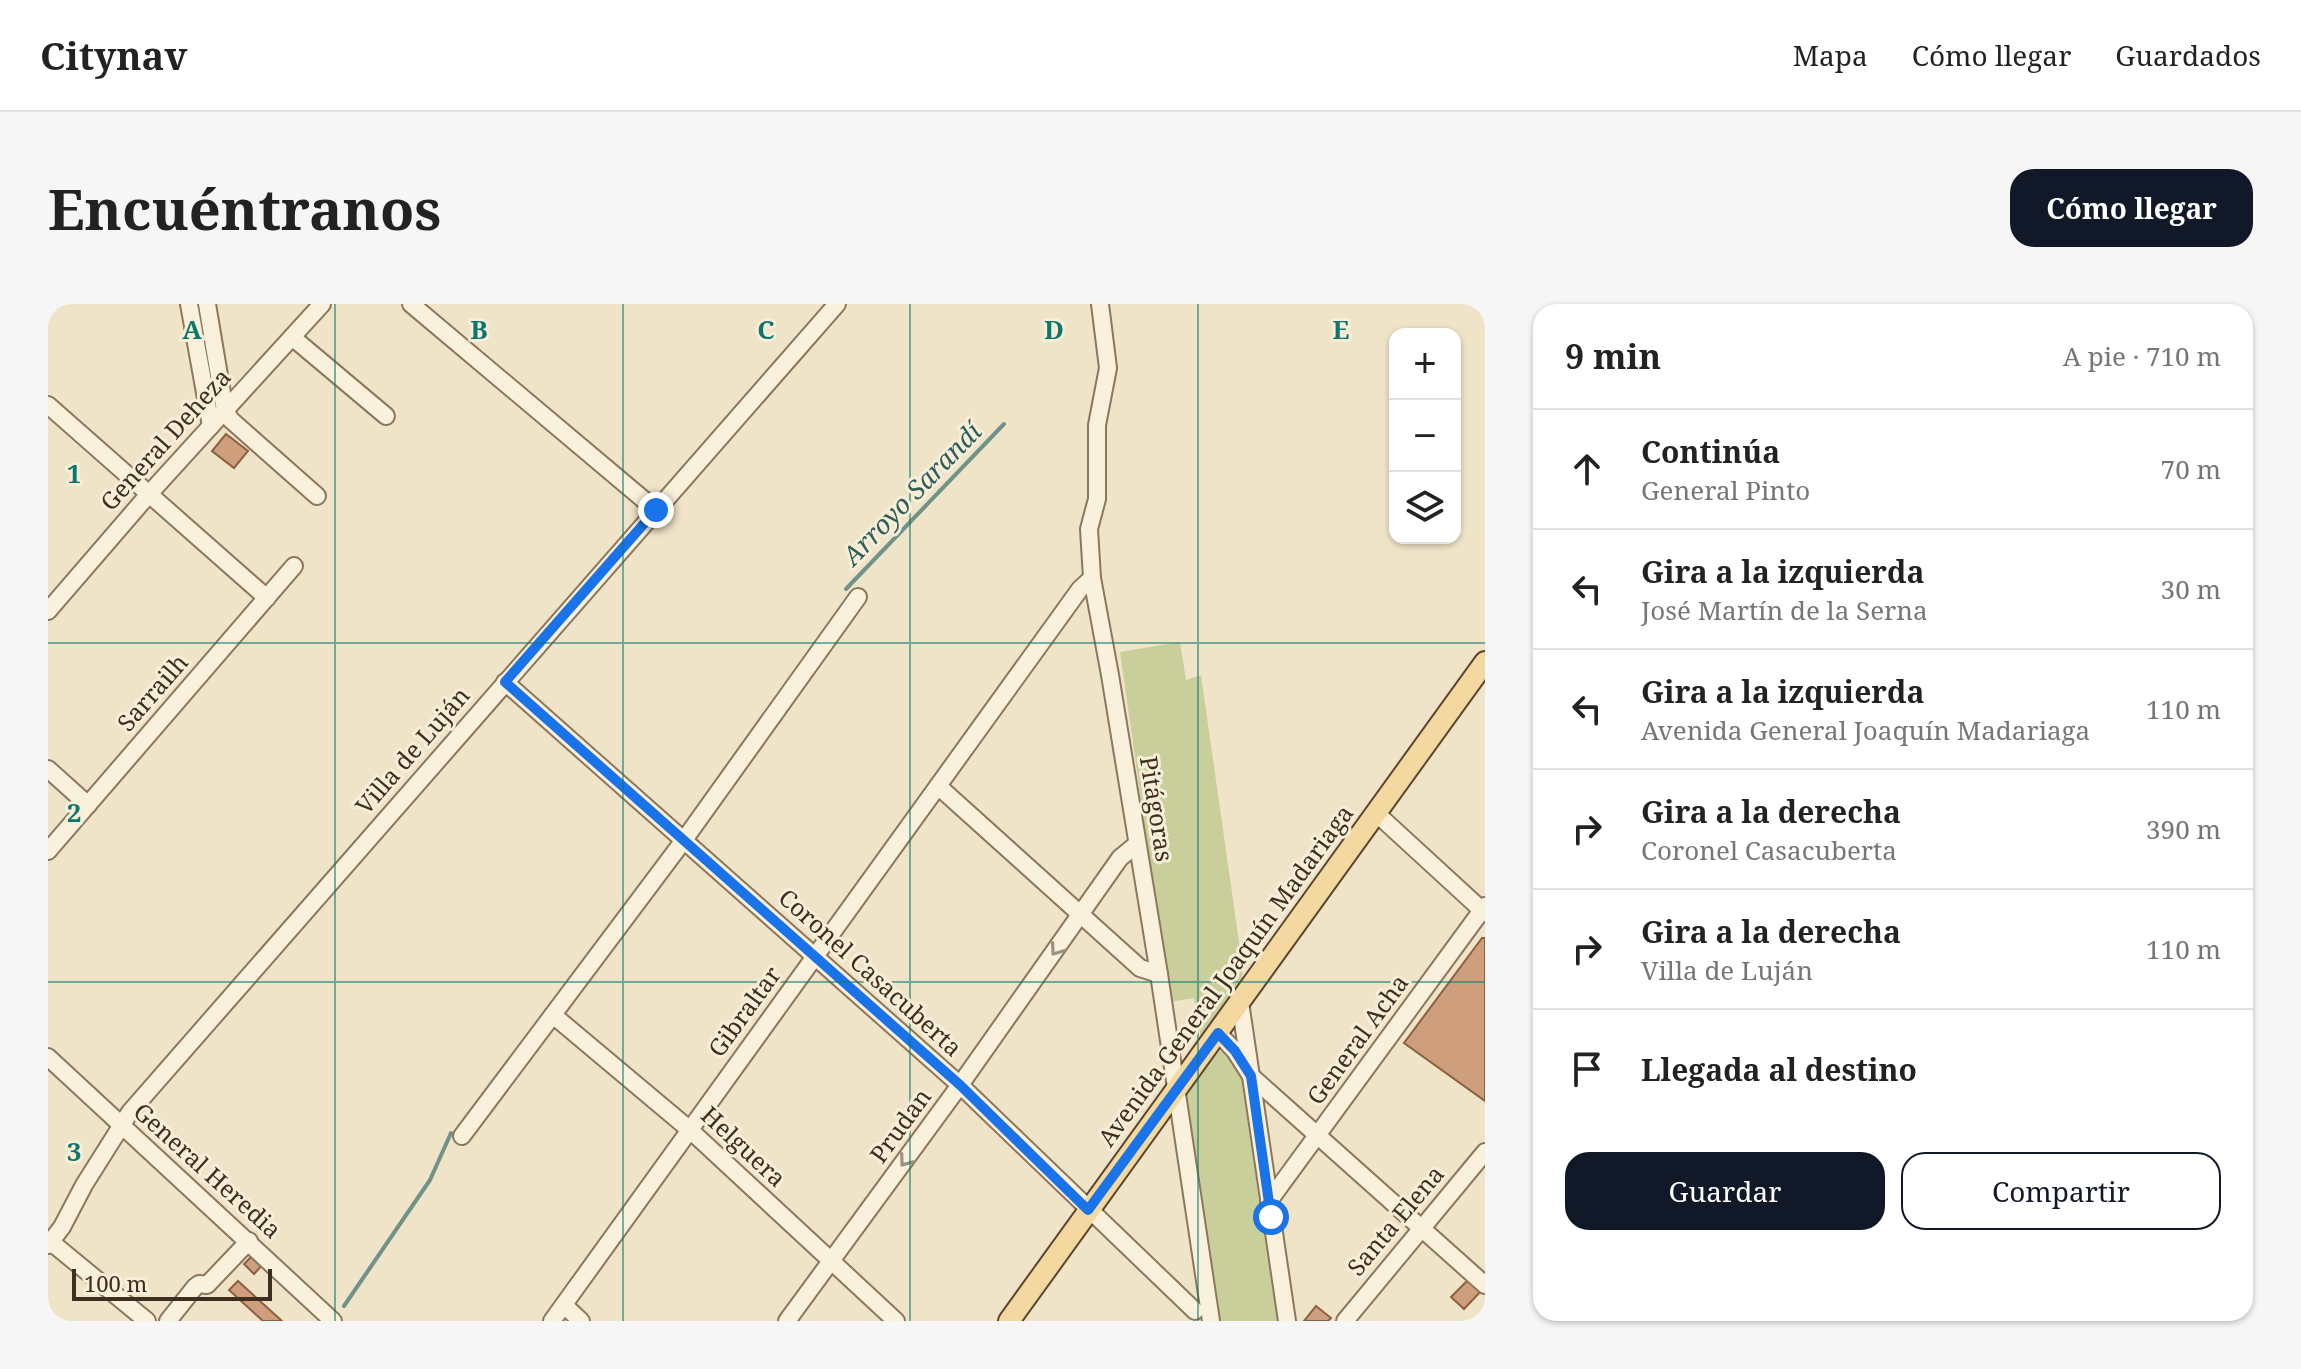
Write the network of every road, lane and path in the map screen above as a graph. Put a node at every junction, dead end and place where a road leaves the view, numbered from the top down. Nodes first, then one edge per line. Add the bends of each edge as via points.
1 (189, 304) edge
2 (207, 304) edge
3 (322, 304) edge
4 (411, 304) edge
5 (837, 304) edge
6 (1100, 304) edge
7 (292, 337) junction
8 (48, 405) edge
9 (225, 411) junction
10 (386, 416) dead end
11 (211, 426) junction
12 (149, 494) junction
13 (317, 496) dead end
14 (656, 510) junction
15 (294, 566) dead end
16 (1092, 578) junction
17 (858, 597) dead end
18 (267, 598) junction
19 (48, 611) edge
20 (1485, 662) edge
21 (505, 682) junction
22 (48, 769) edge
23 (938, 786) junction
24 (88, 805) junction
25 (1376, 813) junction
26 (684, 840) junction
27 (1137, 844) junction
28 (48, 851) edge
29 (1484, 909) edge
30 (1080, 916) junction
31 (816, 956) junction
32 (1159, 974) junction
33 (1240, 1002) junction
34 (553, 1015) junction
35 (1218, 1033) junction
36 (48, 1057) edge
37 (1251, 1076) junction
38 (960, 1085) junction
39 (1175, 1092) junction
40 (120, 1125) junction
41 (690, 1130) junction
42 (1319, 1135) junction
43 (462, 1136) dead end
44 (1485, 1152) edge
45 (1269, 1201) junction
46 (1088, 1210) junction
47 (1421, 1227) junction
48 (249, 1241) junction
49 (49, 1244) edge
50 (831, 1261) junction
51 (1485, 1285) edge
52 (564, 1305) junction
53 (1201, 1316) edge
54 (147, 1321) edge
55 (168, 1321) edge
56 (333, 1321) edge
57 (552, 1321) edge
58 (581, 1321) edge
59 (787, 1321) edge
60 (896, 1321) edge
61 (1009, 1321) edge
62 (1287, 1321) edge
63 (1345, 1321) edge

1 - 11 street
2 - 9 street
3 - 7 street, General Deheza
4 - 14 street
5 - 14 street, Villa de Luján
6 - 16 street, Pitágoras via 1108,368 1097,425 1097,499 1088,539
7 - 9 street, General Deheza
7 - 10 street
8 - 12 street
9 - 11 street, General Deheza
9 - 13 street
11 - 12 street, General Deheza
12 - 18 street
12 - 19 street, General Deheza
14 - 21 street, Villa de Luján
15 - 18 street, Sarrailh
16 - 23 street, Gibraltar
16 - 27 street, Pitágoras
17 - 26 street
18 - 24 street, Sarrailh
20 - 25 main road, Avenida General Joaquín Madariaga
21 - 26 street, Coronel Casacuberta
21 - 40 street, Villa de Luján
22 - 24 street
23 - 30 street
23 - 31 street, Gibraltar
24 - 28 street, Sarrailh
25 - 29 street
25 - 33 main road, Avenida General Joaquín Madariaga
26 - 31 street, Coronel Casacuberta
26 - 34 street
27 - 30 street, Prudan via 1120,858
27 - 32 street, Pitágoras
29 - 42 street, General Acha
30 - 32 street via 1140,968
30 -> 38 street, Prudan
31 - 38 street, Coronel Casacuberta
31 - 41 street, Gibraltar
32 - 39 street, Pitágoras
33 - 35 main road, Avenida General Joaquín Madariaga
33 - 37 street
34 - 41 street, Helguera
34 - 43 street
35 - 37 street
35 - 39 main road, Avenida General Joaquín Madariaga
36 - 40 street, General Heredia
37 - 42 street
37 - 45 street
38 - 46 street, Coronel Casacuberta
38 -> 50 street, Prudan
39 - 46 main road, Avenida General Joaquín Madariaga
39 - 53 street, Pitágoras
40 - 48 street, General Heredia
40 - 49 street, Villa de Luján
41 - 50 street, Helguera
41 - 52 street, Gibraltar
42 - 45 street, General Acha
42 - 47 street
44 - 47 street, Santa Elena
45 - 62 street
46 - 53 street, Coronel Casacuberta
46 - 61 main road, Avenida General Joaquín Madariaga
47 - 51 street
47 - 63 street, Santa Elena
48 - 55 street via 207,1285 195,1287
48 - 56 street, General Heredia
49 - 54 street
50 - 59 street, Prudan
50 - 60 street, Helguera
52 - 57 street, Gibraltar
52 - 58 street

